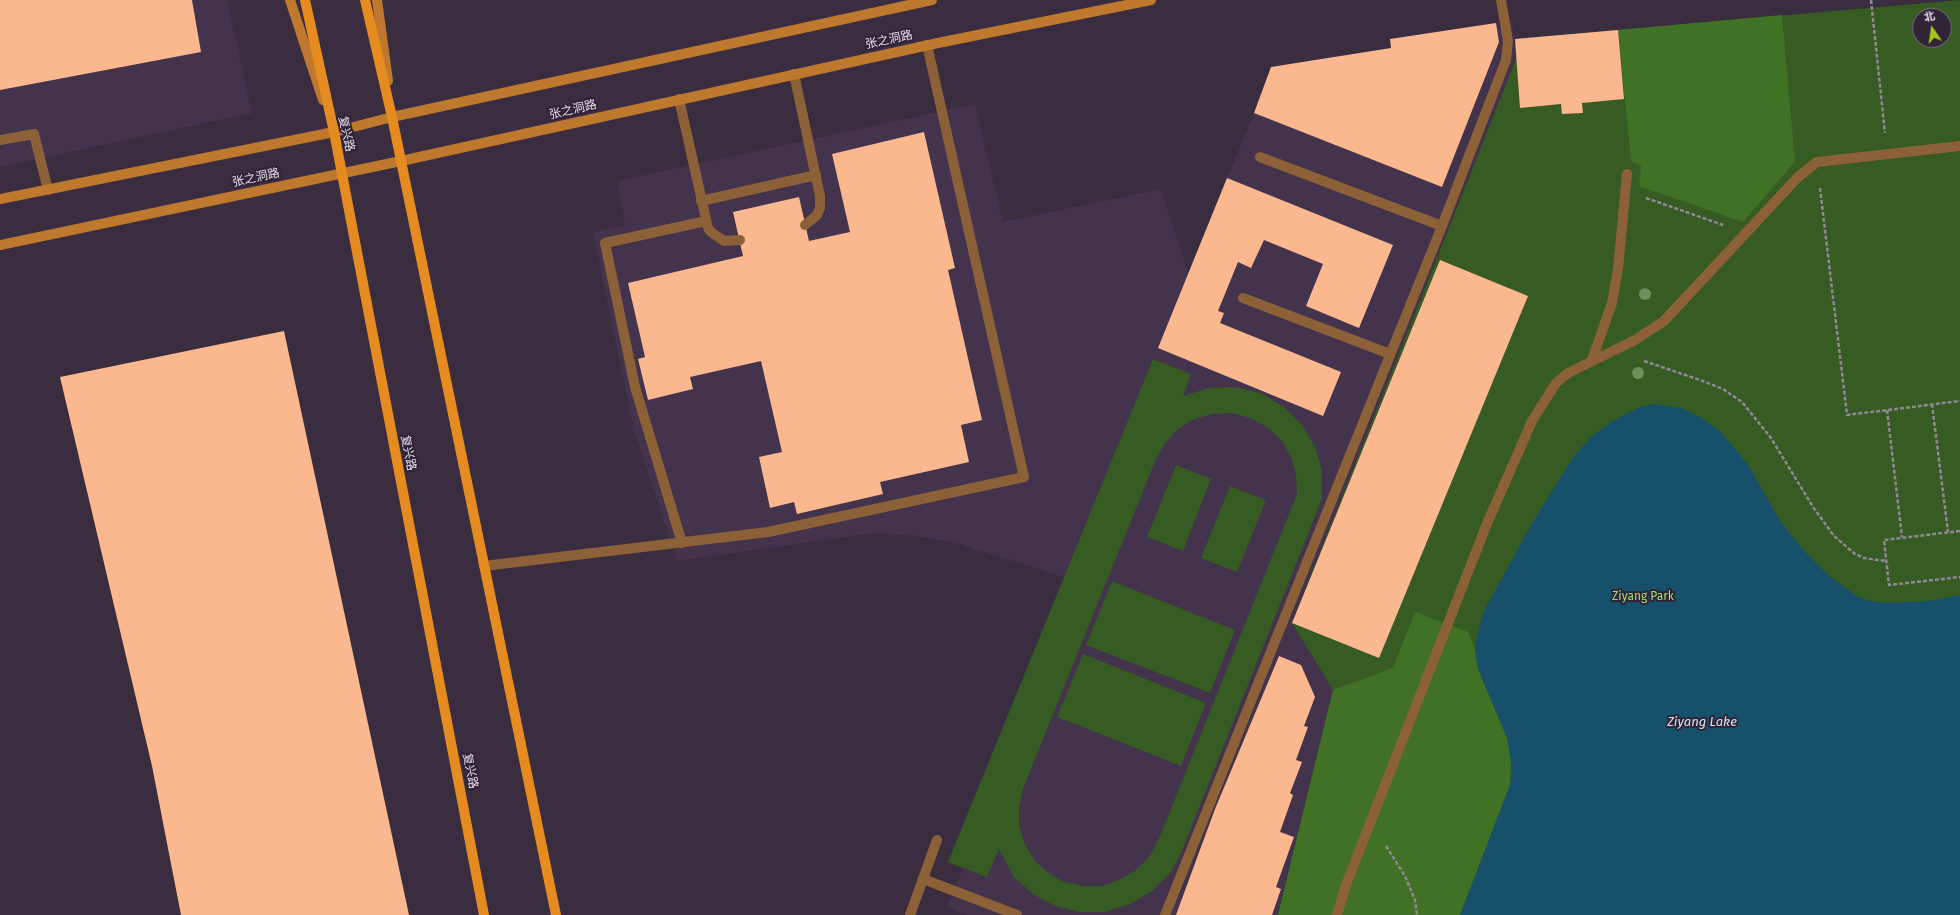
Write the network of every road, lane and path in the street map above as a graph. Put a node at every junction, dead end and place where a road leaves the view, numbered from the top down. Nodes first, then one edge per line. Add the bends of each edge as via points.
1 (290, 0) edge
2 (305, 0) edge
3 (364, 0) edge
4 (377, 0) edge
5 (932, 0) edge
6 (1151, 0) edge
7 (1501, 0) edge
8 (1871, 0) edge
9 (927, 45) junction
10 (794, 74) junction
11 (678, 99) junction
12 (392, 117) junction
13 (334, 132) junction
14 (0, 140) edge
15 (1960, 146) edge
16 (1887, 153) junction
17 (1260, 156) dead end
18 (401, 161) junction
19 (1817, 162) junction
20 (341, 174) junction
21 (1627, 174) dead end
22 (816, 175) junction
23 (48, 190) junction
24 (1625, 191) junction
25 (0, 199) edge
26 (701, 201) junction
27 (706, 221) junction
28 (805, 225) dead end
29 (1442, 226) junction
30 (1746, 234) junction
31 (740, 240) dead end
32 (0, 245) edge
33 (1243, 298) dead end
34 (1614, 350) junction
35 (1390, 354) junction
36 (1592, 360) junction
37 (1960, 401) edge
38 (1932, 404) junction
39 (1887, 410) junction
40 (1960, 530) edge
41 (1948, 532) junction
42 (1902, 537) junction
43 (682, 543) junction
44 (1887, 561) junction
45 (484, 566) junction
46 (1960, 577) edge
47 (1371, 821) junction
48 (937, 840) dead end
49 (923, 879) junction
50 (484, 915) edge
51 (556, 915) edge
52 (910, 915) edge
53 (1017, 915) edge
54 (1165, 915) edge
55 (1337, 915) edge
56 (1417, 915) edge

1 - 13 main road, 复兴路
2 - 13 main road
3 - 12 main road
4 - 12 main road
5 - 12 main road
6 - 9 main road, 张之洞路
7 - 29 street via 1508,41 1506,60
8 - 16 path
9 - 10 main road, 张之洞路
9 - 43 street via 1024,477 768,532
10 - 11 main road, 张之洞路
10 - 22 street
11 - 18 main road, 张之洞路
11 - 26 street
12 - 13 main road
12 - 18 main road
13 - 20 main road, 复兴路
13 - 23 main road
14 - 23 street via 34,134
15 - 16 street
16 - 19 street
17 - 29 street
18 - 20 main road, 张之洞路
18 - 45 main road
19 - 30 street via 1798,177
19 - 39 path via 1847,415
20 - 32 main road, 张之洞路
20 - 50 main road, 复兴路
21 - 24 street
22 - 26 street
22 - 28 street via 820,208
23 - 25 main road
24 - 30 path
24 - 36 street via 1612,304
26 - 27 street
27 - 31 street via 716,237 724,241
27 - 43 street via 606,243 635,387
29 - 35 street
30 - 34 street via 1664,321
33 - 35 street
34 - 36 street
34 - 44 path via 1700,380 1742,402 1771,438 1834,536 1864,558
35 - 54 street
36 - 47 street via 1556,383 1532,421 1486,526
37 - 38 path
38 - 39 path
38 - 41 path
39 - 42 path
40 - 41 path
41 - 42 path
42 - 44 path via 1884,540
43 - 45 street
44 - 46 path via 1890,585
45 - 51 main road
47 - 55 street
47 - 56 path via 1404,876 1415,900
48 - 49 street
49 - 52 street
49 - 53 street

